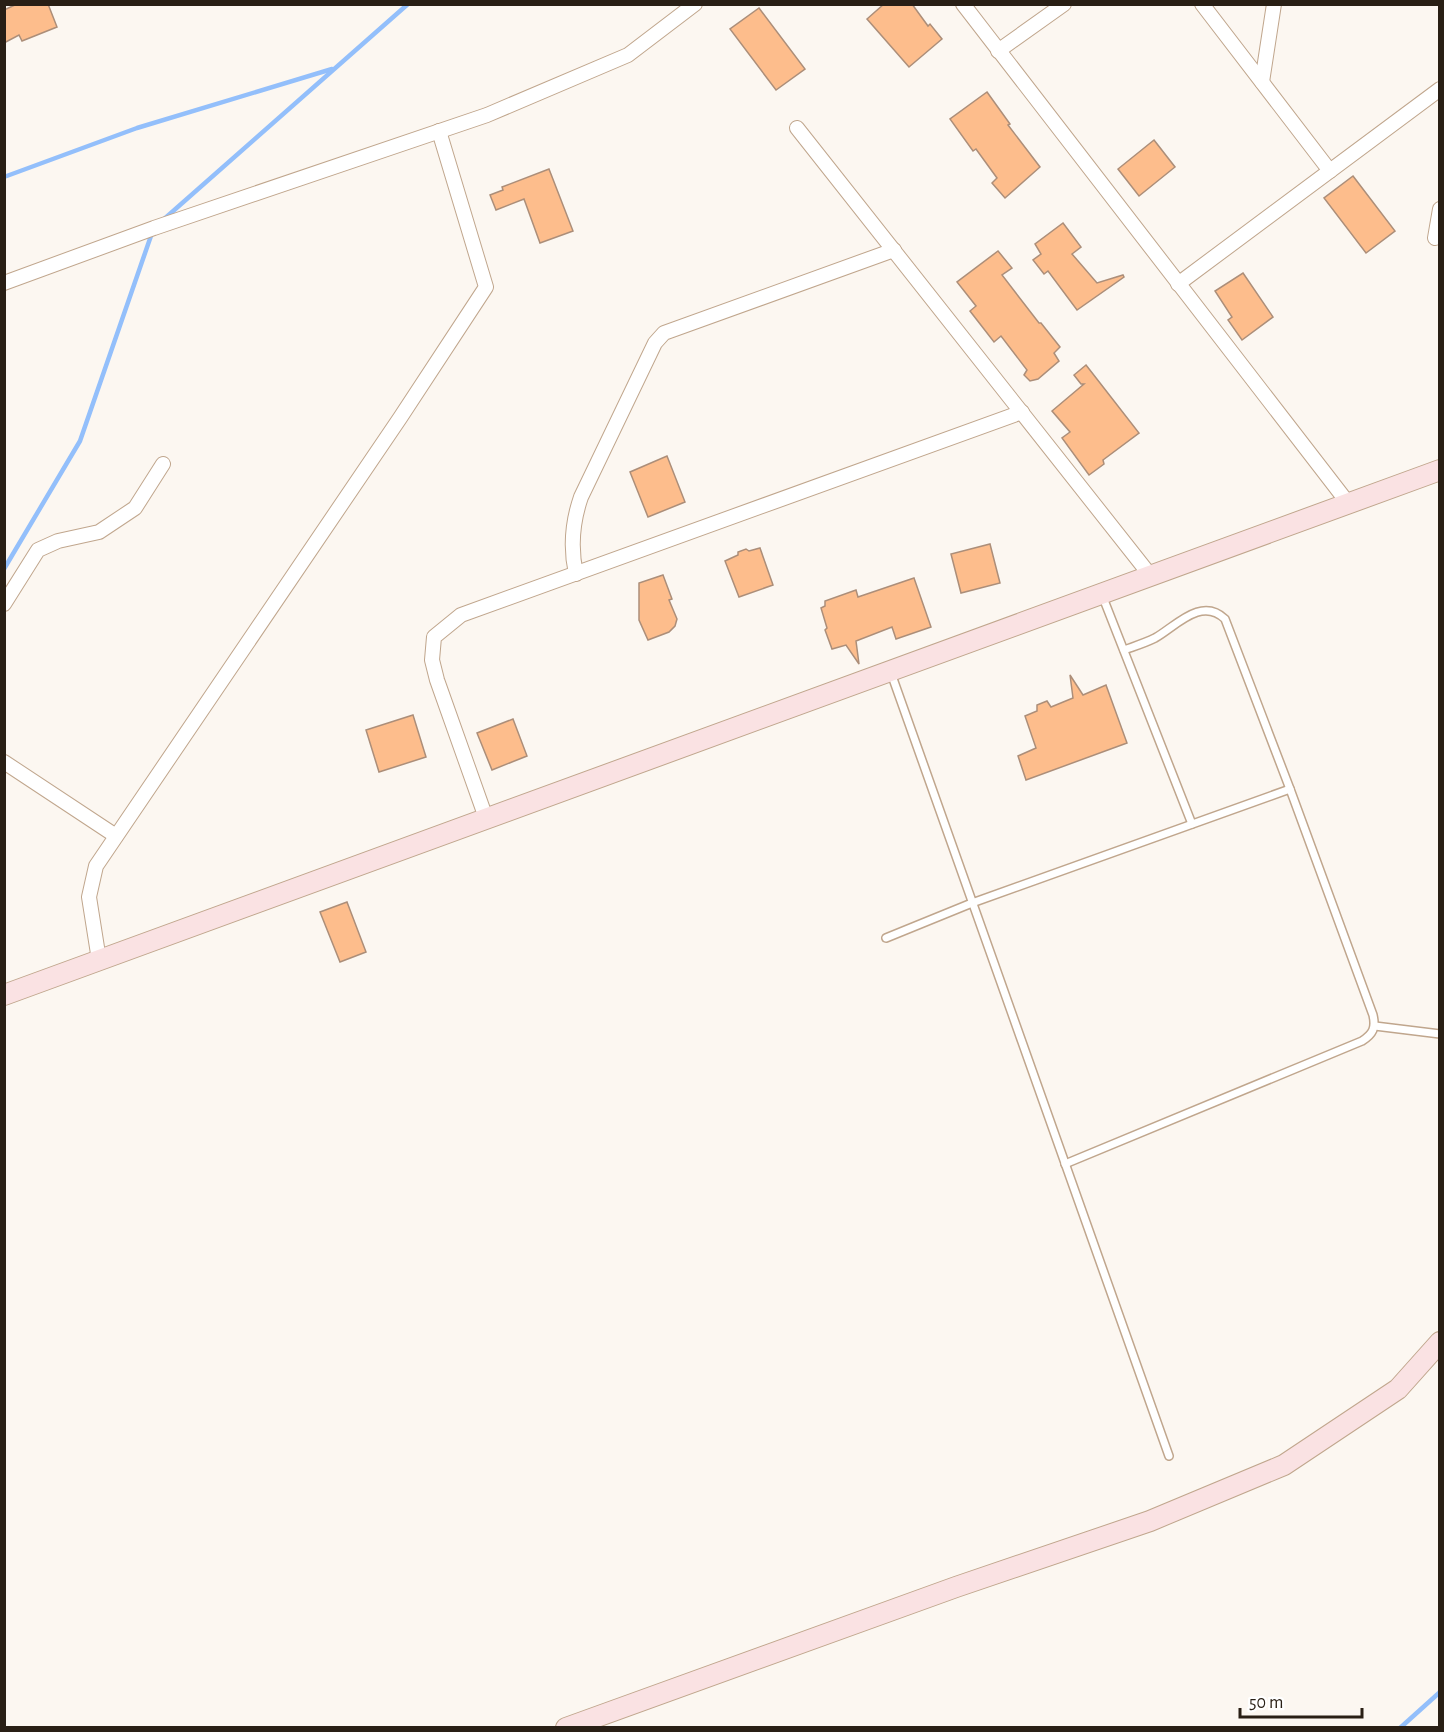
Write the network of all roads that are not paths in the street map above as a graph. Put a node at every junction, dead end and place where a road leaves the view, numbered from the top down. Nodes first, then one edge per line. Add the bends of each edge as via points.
1 (695, 4) edge
2 (963, 4) edge
3 (1064, 4) edge
4 (1202, 4) edge
5 (1274, 4) edge
6 (998, 51) junction
7 (1262, 82) junction
8 (1440, 89) edge
9 (797, 128) dead end
10 (439, 131) junction
11 (1330, 171) junction
12 (1440, 209) edge
13 (1436, 238) dead end
14 (894, 250) junction
15 (4, 283) edge
16 (1178, 284) junction
17 (1023, 412) junction
18 (163, 464) dead end
19 (1440, 470) edge
20 (1348, 503) junction
21 (576, 573) junction
22 (1150, 575) junction
23 (1102, 593) junction
24 (4, 604) edge
25 (1125, 650) junction
26 (890, 670) junction
27 (4, 762) edge
28 (1290, 789) junction
29 (486, 818) junction
30 (1192, 824) junction
31 (116, 836) junction
32 (972, 903) junction
33 (886, 938) dead end
34 (99, 960) junction
35 (4, 994) edge
36 (1376, 1026) junction
37 (1440, 1034) edge
38 (1065, 1164) junction
39 (1440, 1342) edge
40 (1169, 1456) dead end
41 (566, 1728) edge

1 - 10 street via 628,56
2 - 6 street
3 - 6 street
4 - 7 street
5 - 7 street
6 - 16 street
7 - 11 street
8 - 11 street
9 - 14 street
10 - 15 street
10 - 31 street via 486,287
11 - 16 street
12 - 13 street
14 - 17 street
14 - 21 street via 664,333 655,343 581,497 573,530
16 - 20 street
17 - 21 street
17 - 22 street
18 - 24 street via 135,508 99,532 38,550
19 - 20 street
20 - 22 street
21 - 29 street via 461,615 434,637 432,660 437,680
22 - 23 street
23 - 25 lane
23 - 26 street
25 - 28 lane via 1155,638 1175,622 1196,613 1211,611 1225,619
25 - 30 lane
26 - 29 street
26 - 32 lane
27 - 31 street
28 - 30 lane
28 - 36 lane
29 - 34 street
30 - 32 lane
31 - 34 street via 96,866 89,897
32 - 33 lane
32 - 38 lane
34 - 35 street
36 - 37 lane
36 - 38 lane via 1371,1036 1362,1041
38 - 40 lane
39 - 41 street via 1398,1389 1284,1465 1150,1521

